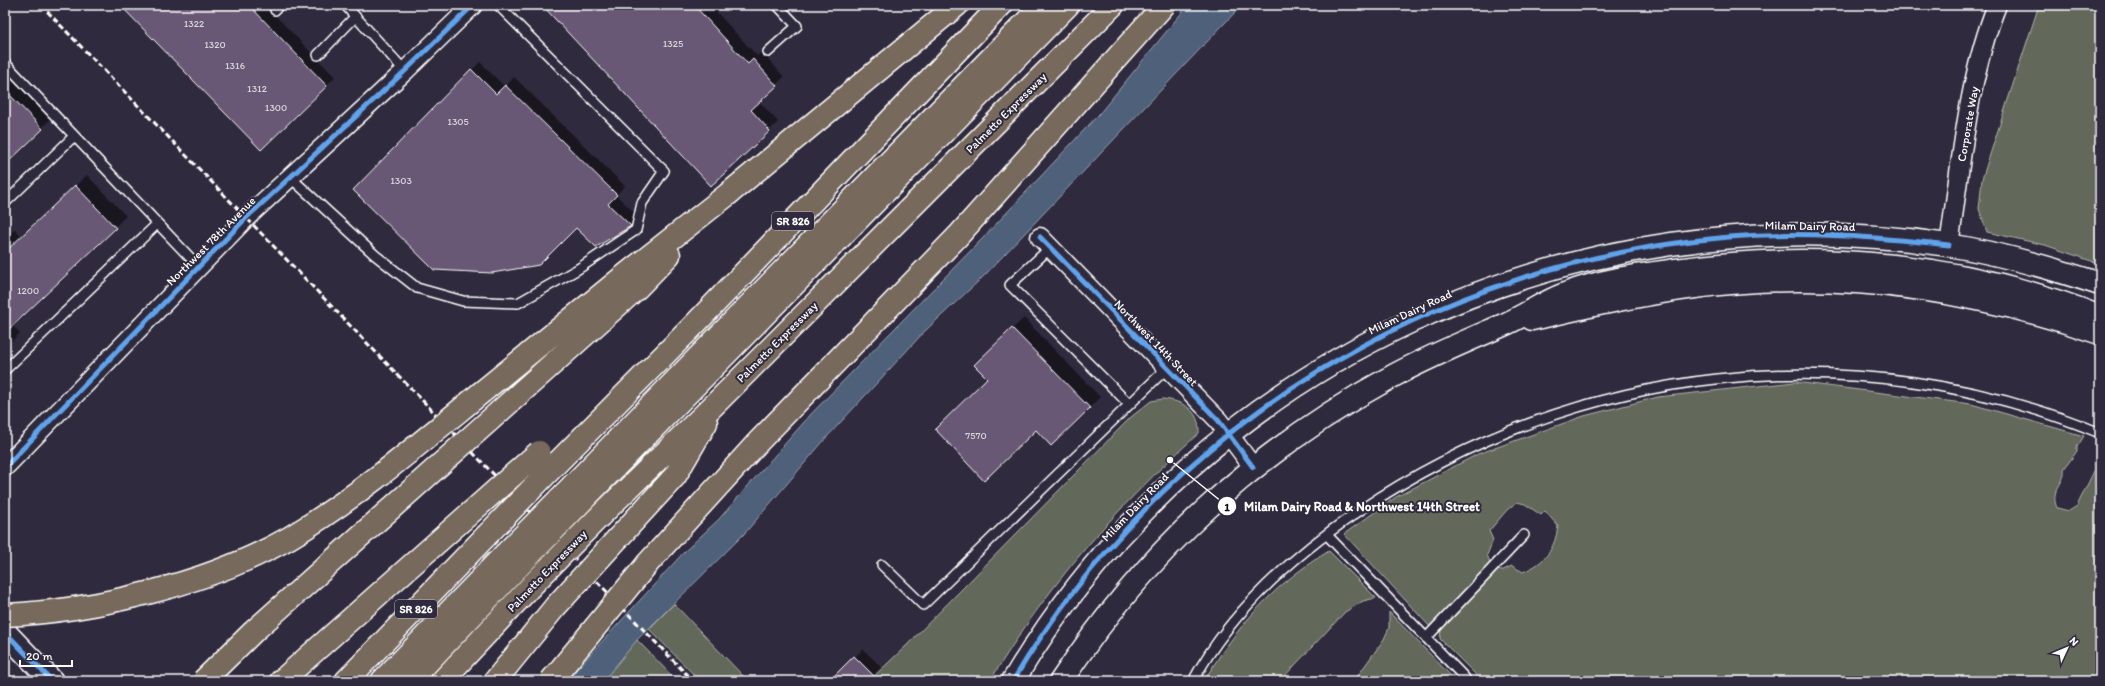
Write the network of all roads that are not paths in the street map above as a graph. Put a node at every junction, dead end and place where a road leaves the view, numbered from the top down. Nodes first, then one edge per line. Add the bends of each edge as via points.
1 (344, 5) edge
2 (473, 5) edge
3 (498, 5) edge
4 (777, 5) edge
5 (957, 5) edge
6 (1001, 5) edge
7 (1043, 5) edge
8 (1068, 5) edge
9 (1113, 5) edge
10 (1164, 5) edge
11 (1997, 5) edge
12 (355, 17) junction
13 (768, 52) dead end
14 (318, 55) dead end
15 (5, 63) edge
16 (405, 71) junction
17 (74, 136) junction
18 (290, 177) junction
19 (727, 195) junction
20 (5, 203) edge
21 (157, 224) junction
22 (1045, 243) joint
23 (1949, 245) junction
24 (198, 267) junction
25 (1945, 273) junction
26 (2100, 284) edge
27 (2100, 317) edge
28 (1504, 325) junction
29 (2100, 333) edge
30 (1167, 368) junction
31 (5, 370) edge
32 (719, 400) junction
33 (1129, 404) junction
34 (2100, 433) edge
35 (1228, 434) junction
36 (546, 460) junction
37 (7, 461) edge
38 (1253, 467) junction
39 (578, 492) junction
40 (1326, 535) junction
41 (1524, 535) dead end
42 (512, 560) junction
43 (882, 565) dead end
44 (5, 615) edge
45 (5, 632) edge
46 (1426, 638) junction
47 (52, 681) edge
48 (203, 681) edge
49 (281, 681) edge
50 (346, 681) edge
51 (382, 681) edge
52 (410, 681) edge
53 (442, 681) edge
54 (495, 681) edge
55 (551, 681) edge
56 (1013, 681) edge
57 (1061, 681) edge
58 (1194, 681) edge
59 (1462, 681) edge

1 - 12 lane
2 - 16 street, Northwest 78th Avenue
3 - 18 lane via 664,171 642,203 636,230 578,269 518,303 463,301 417,288 375,255
4 - 13 lane via 797,26
5 - 19 highway
6 - 36 highway, SR 826 via 583,436
7 - 39 highway
8 - 39 highway
9 - 32 highway, Palmetto Expressway
10 - 55 highway, bridge via 958,236 759,441 648,563
11 - 23 street, Corporate Way via 1985,40 1973,91
12 - 14 lane
12 - 16 lane
15 - 17 lane
16 - 18 street, Northwest 78th Avenue
17 - 20 lane
17 - 21 lane
18 - 24 street, Northwest 78th Avenue
19 - 44 highway, bridge via 407,454 344,502 288,538 231,565 160,589 95,605 40,614
19 - 48 highway, bridge via 637,288 254,631
21 - 24 lane
21 - 31 lane
22 - 30 street, Northwest 14th Street
22 - 33 lane via 1010,285
23 - 25 main road
23 - 26 main road, Milam Dairy Road via 2050,268
23 - 35 main road, Milam Dairy Road via 1827,235 1752,236 1672,244 1577,262 1484,290 1425,314 1342,356 1261,408
24 - 37 street, Northwest 78th Avenue
25 - 27 main road via 1962,275 2033,294
25 - 28 main road via 1846,262 1784,261 1713,265 1629,277 1572,292
28 - 29 main road via 1634,296 1695,287 1762,281 1830,280 1956,293 2032,310
28 - 38 main road via 1436,354 1392,377 1318,421
30 - 33 lane
30 - 35 street, Northwest 14th Street via 1218,420
32 - 53 highway, Palmetto Expressway, bridge via 600,516
32 - 54 highway, bridge via 675,476 555,607
33 - 43 lane via 923,605
34 - 40 lane via 2062,418 2002,400 1874,377 1805,374 1697,381 1615,396 1518,427 1417,475 1386,493
35 - 38 street, Northwest 14th Street
35 - 56 main road, Milam Dairy Road via 1180,474 1098,561 1039,640
36 - 49 highway, bridge via 468,515
36 - 50 highway, SR 826, bridge via 486,536
38 - 57 main road via 1195,519 1140,575 1100,625
39 - 42 highway, bridge
40 - 46 lane
40 - 58 lane via 1249,604 1226,632
41 - 46 lane
42 - 51 highway
42 - 52 highway
45 - 47 main road
46 - 59 lane via 1465,678

